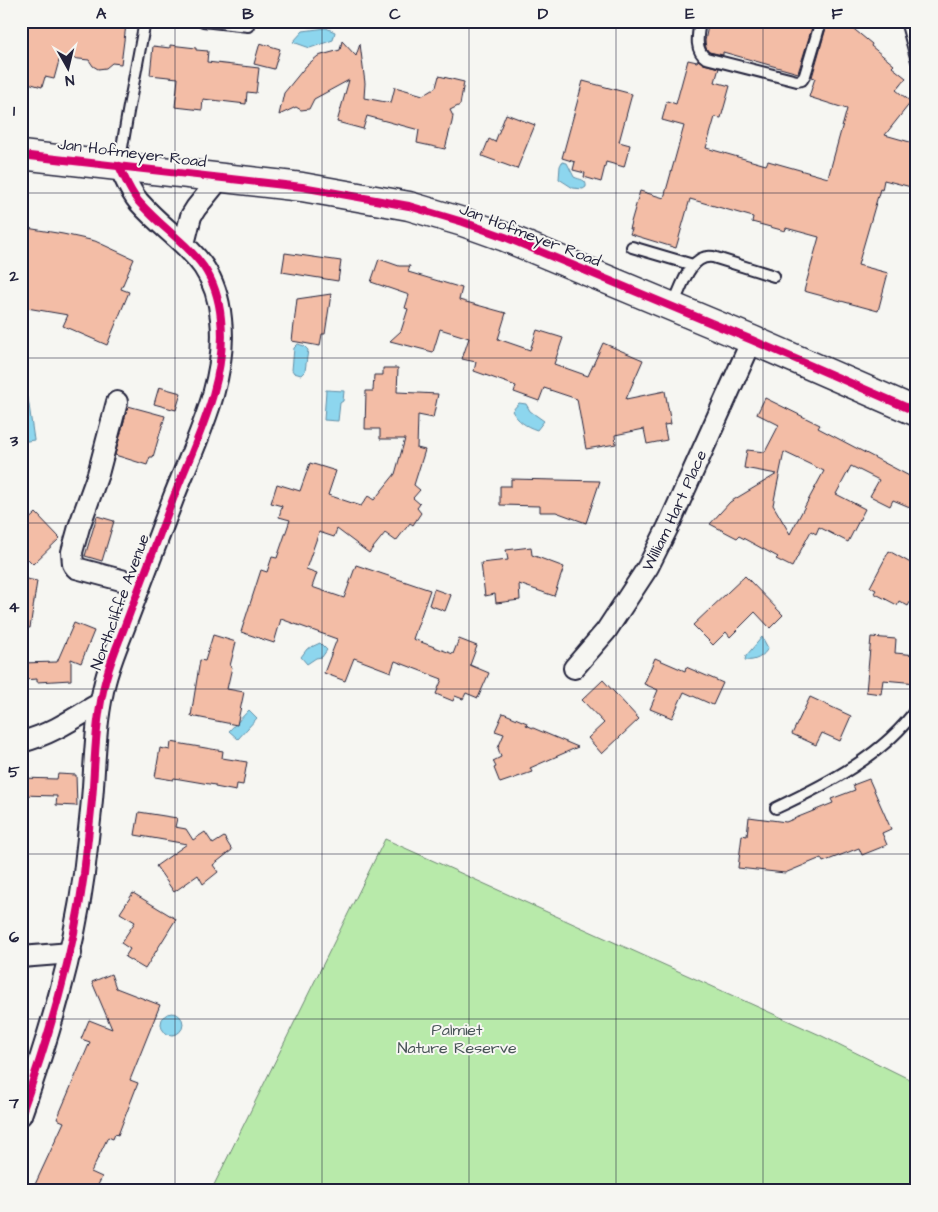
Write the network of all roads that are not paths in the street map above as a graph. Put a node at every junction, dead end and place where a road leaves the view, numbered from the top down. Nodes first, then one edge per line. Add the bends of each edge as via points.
1 (145, 21) edge
2 (203, 21) edge
3 (700, 21) edge
4 (821, 21) edge
5 (906, 21) edge
6 (248, 26) dead end
7 (917, 61) edge
8 (21, 155) edge
9 (119, 166) junction
10 (221, 177) junction
11 (184, 244) junction
12 (632, 247) dead end
13 (693, 265) junction
14 (774, 276) dead end
15 (673, 307) junction
16 (752, 340) junction
17 (117, 402) dead end
18 (917, 412) edge
19 (140, 585) junction
20 (574, 668) dead end
21 (100, 703) junction
22 (917, 708) edge
23 (21, 742) edge
24 (776, 808) dead end
25 (70, 953) junction
26 (21, 957) edge
27 (21, 1115) edge

1 - 9 lane
2 - 6 lane
3 - 4 lane via 698,46 706,58 797,81 804,77
5 - 7 lane
8 - 9 street, Jan Hofmeyer Road
9 - 10 street, Jan Hofmeyer Road
9 - 11 street, Northcliffe Avenue via 136,199
10 - 11 street via 191,216
10 - 15 street, Jan Hofmeyer Road via 302,186 409,206 506,237
11 - 19 street, Northcliffe Avenue via 208,272 218,295 222,320 219,369 213,399
12 - 13 lane
13 - 14 lane via 710,256
13 - 15 lane
15 - 16 street, Jan Hofmeyer Road
16 - 18 street, Jan Hofmeyer Road
16 - 20 street, William Hart Place via 648,567 606,631
17 - 19 street via 72,552 72,563 76,568
19 - 21 street, Northcliffe Avenue
21 - 23 street via 44,735
21 - 25 street, Northcliffe Avenue via 84,872
22 - 24 lane via 877,750 814,790
25 - 26 street
25 - 27 street, Northcliffe Avenue via 49,1035

